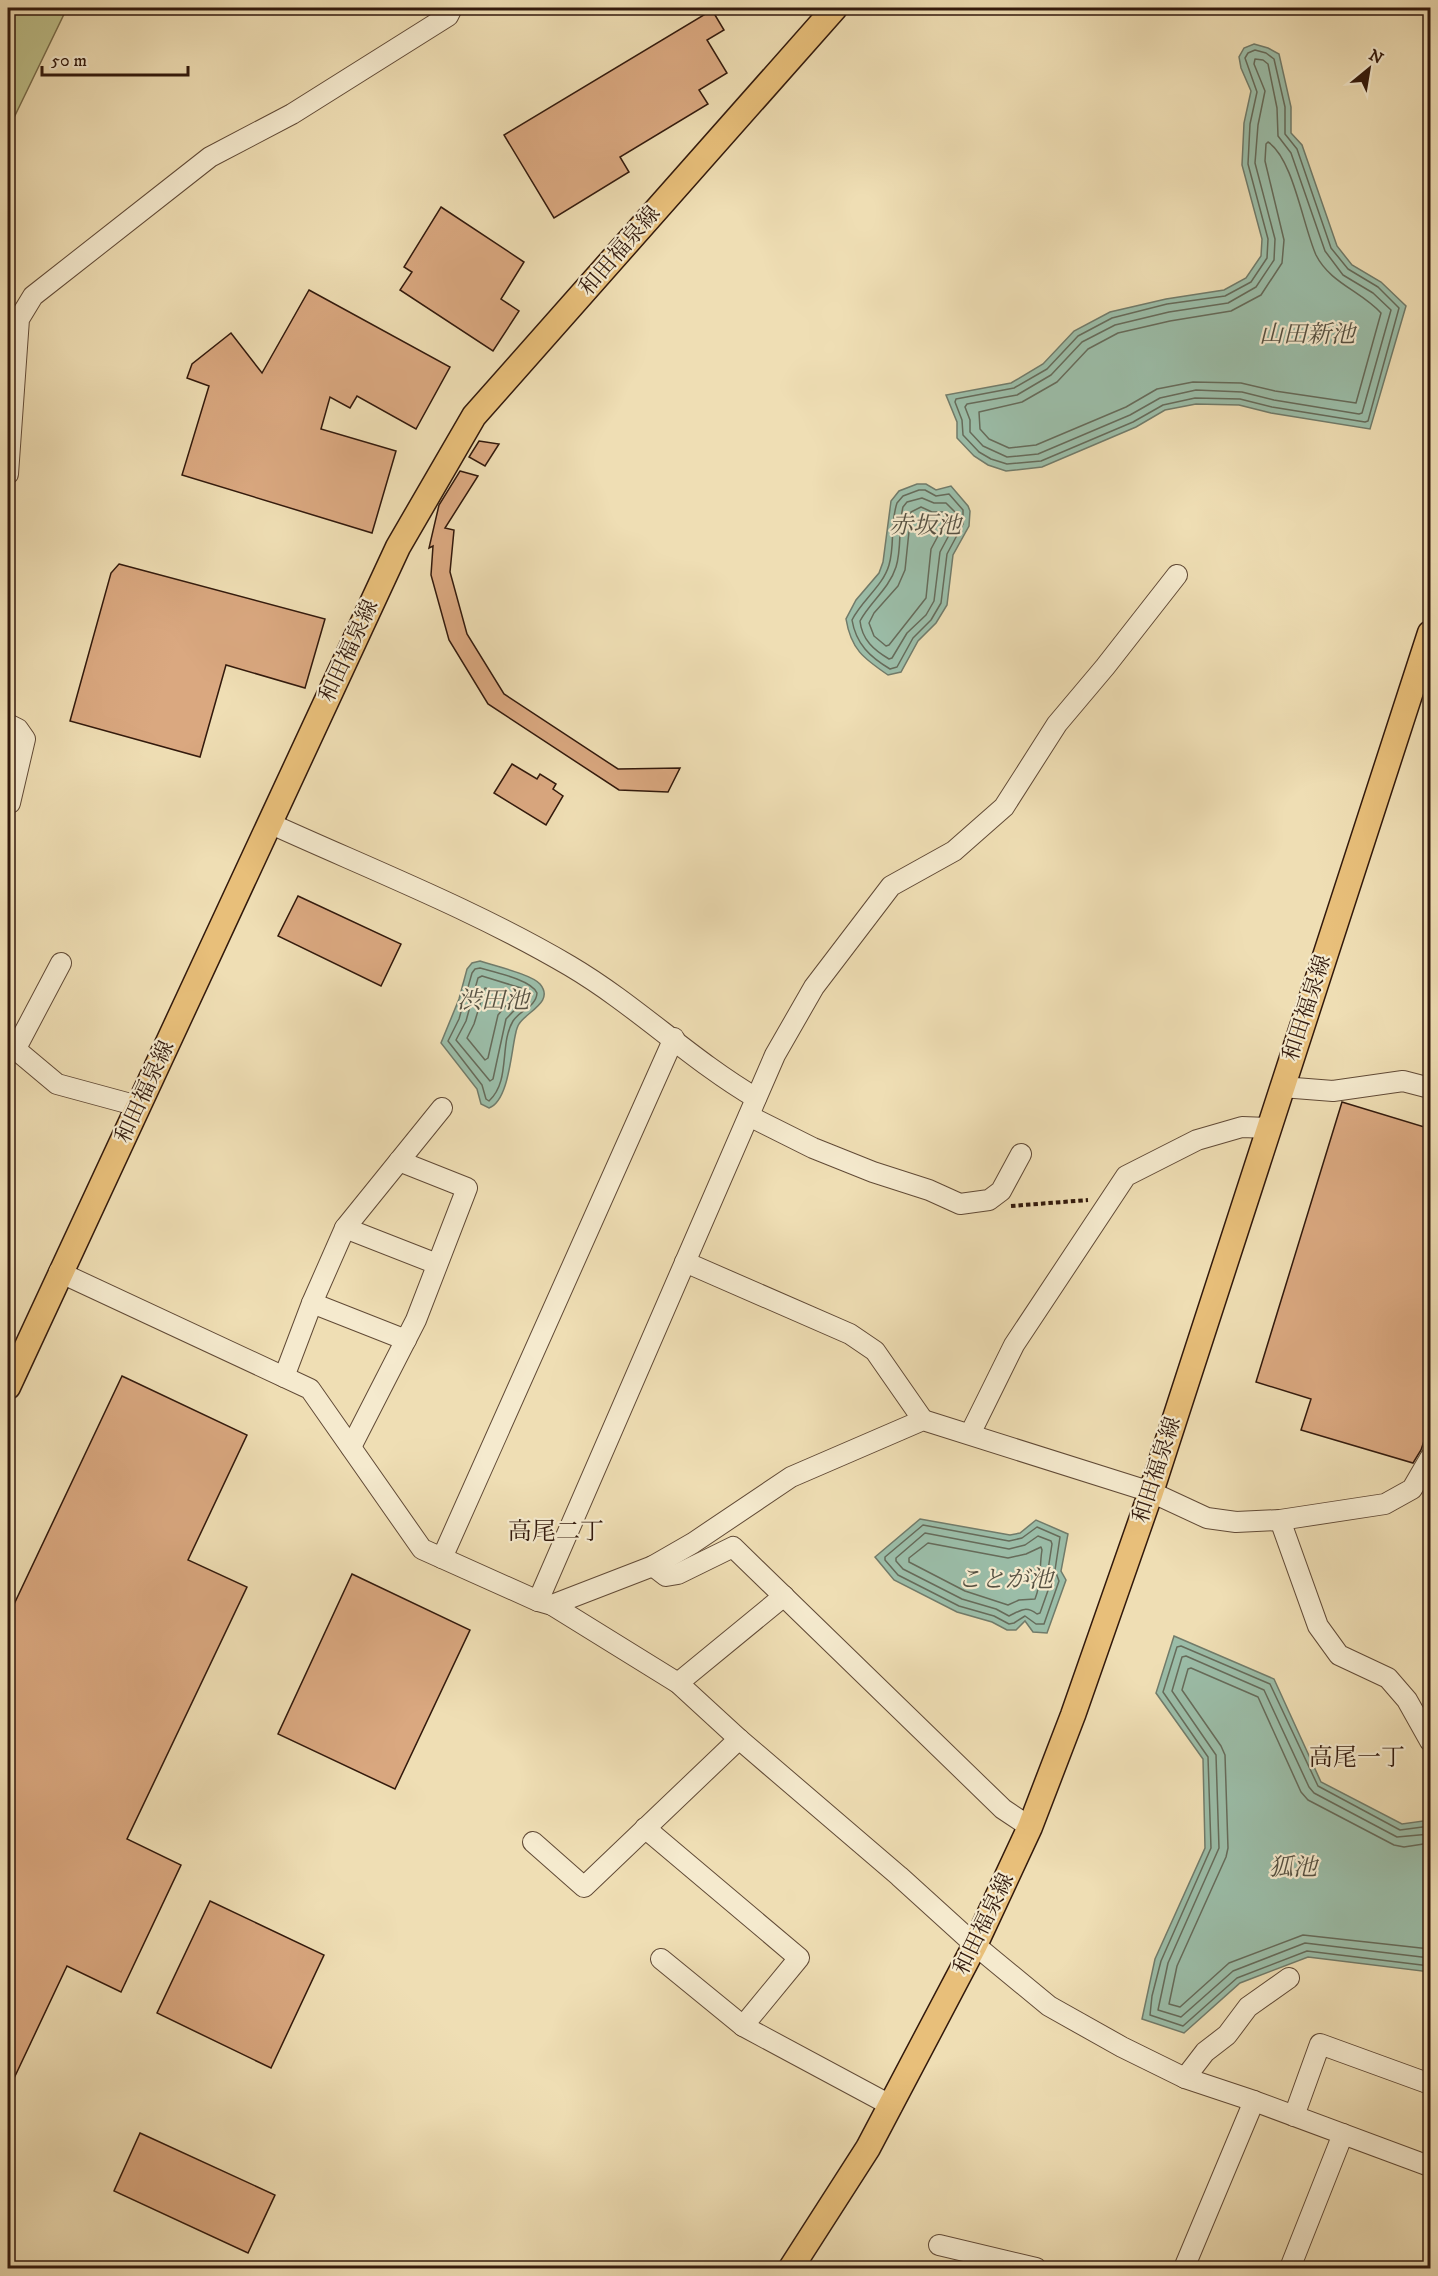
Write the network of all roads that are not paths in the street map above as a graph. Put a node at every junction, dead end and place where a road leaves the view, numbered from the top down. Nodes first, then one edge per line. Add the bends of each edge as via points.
1 (452, 8) edge
2 (835, 8) edge
3 (8, 474) edge
4 (1177, 575) dead end
5 (1431, 633) edge
6 (8, 724) edge
7 (8, 804) edge
8 (269, 823) junction
9 (61, 963) dead end
10 (674, 1038) junction
11 (11, 1047) edge
12 (1282, 1087) junction
13 (1431, 1088) edge
14 (138, 1106) junction
15 (753, 1107) junction
16 (442, 1108) dead end
17 (1268, 1128) junction
18 (1021, 1154) dead end
19 (399, 1161) junction
20 (345, 1228) junction
21 (685, 1262) junction
22 (437, 1264) junction
23 (59, 1272) junction
24 (312, 1303) junction
25 (406, 1340) junction
26 (284, 1377) junction
27 (8, 1387) edge
28 (923, 1420) junction
29 (970, 1434) junction
30 (351, 1447) junction
31 (1431, 1458) edge
32 (1151, 1492) junction
33 (1280, 1520) junction
34 (442, 1558) junction
35 (653, 1566) junction
36 (784, 1596) junction
37 (545, 1603) junction
38 (678, 1683) junction
39 (739, 1738) junction
40 (1431, 1741) edge
41 (1030, 1827) junction
42 (645, 1828) junction
43 (533, 1842) dead end
44 (975, 1945) junction
45 (661, 1959) dead end
46 (1288, 1978) dead end
47 (743, 2026) junction
48 (1185, 2079) junction
49 (1431, 2084) edge
50 (1254, 2101) junction
51 (892, 2106) junction
52 (1294, 2116) junction
53 (1343, 2134) junction
54 (1430, 2170) edge
55 (939, 2245) dead end
56 (1185, 2266) edge
57 (791, 2268) edge
58 (1036, 2268) edge
59 (1165, 2268) edge
60 (1290, 2268) edge

1 - 3 street via 448,16 292,114 210,157 33,296 19,319
2 - 8 main road, 和田福泉線 via 474,417 398,547
4 - 15 street via 1057,724 1004,807 954,851 891,886 814,987 775,1055
5 - 12 main road, 和田福泉線
6 - 7 street via 25,739
8 - 10 street via 484,920 571,966
8 - 14 main road, 和田福泉線
9 - 11 street
10 - 15 street via 737,1087
10 - 34 street
11 - 14 street via 57,1084
12 - 13 street via 1334,1091 1403,1081
12 - 17 main road, 和田福泉線
14 - 23 main road, 和田福泉線
15 - 18 street via 813,1148 960,1204 989,1200 1001,1191
15 - 21 street
16 - 19 street
17 - 29 street via 1242,1127 1197,1140 1126,1176 1014,1345
17 - 32 main road, 和田福泉線
19 - 20 street
19 - 22 street via 467,1188
20 - 22 street
20 - 24 street
21 - 28 street via 850,1334 875,1351
21 - 37 street
22 - 25 street
23 - 26 street
23 - 27 main road, 和田福泉線
24 - 25 street
24 - 26 street
25 - 30 street
26 - 30 street via 310,1389
28 - 29 street
28 - 35 street via 791,1478
29 - 32 street
30 - 34 street via 422,1549
31 - 33 street via 1412,1489 1385,1504
32 - 33 street via 1207,1518 1236,1522
32 - 41 main road, 和田福泉線
33 - 40 street via 1318,1626 1339,1655 1388,1678 1407,1700
34 - 37 street
35 - 36 street via 666,1576 678,1574 733,1547
35 - 37 street
36 - 38 street
36 - 41 street via 1003,1809
37 - 38 street
38 - 39 street
39 - 42 street
39 - 44 street
41 - 44 main road, 和田福泉線
42 - 43 street via 584,1887
42 - 47 street via 800,1958
44 - 48 street via 1049,2006
44 - 51 main road, 和田福泉線
45 - 47 street
46 - 48 street via 1248,2007
47 - 51 street
48 - 50 street
49 - 52 street via 1320,2044
50 - 52 street
50 - 56 street
51 - 57 main road, 和田福泉線
52 - 53 street
53 - 54 street
53 - 60 street
55 - 58 street
56 - 59 street

